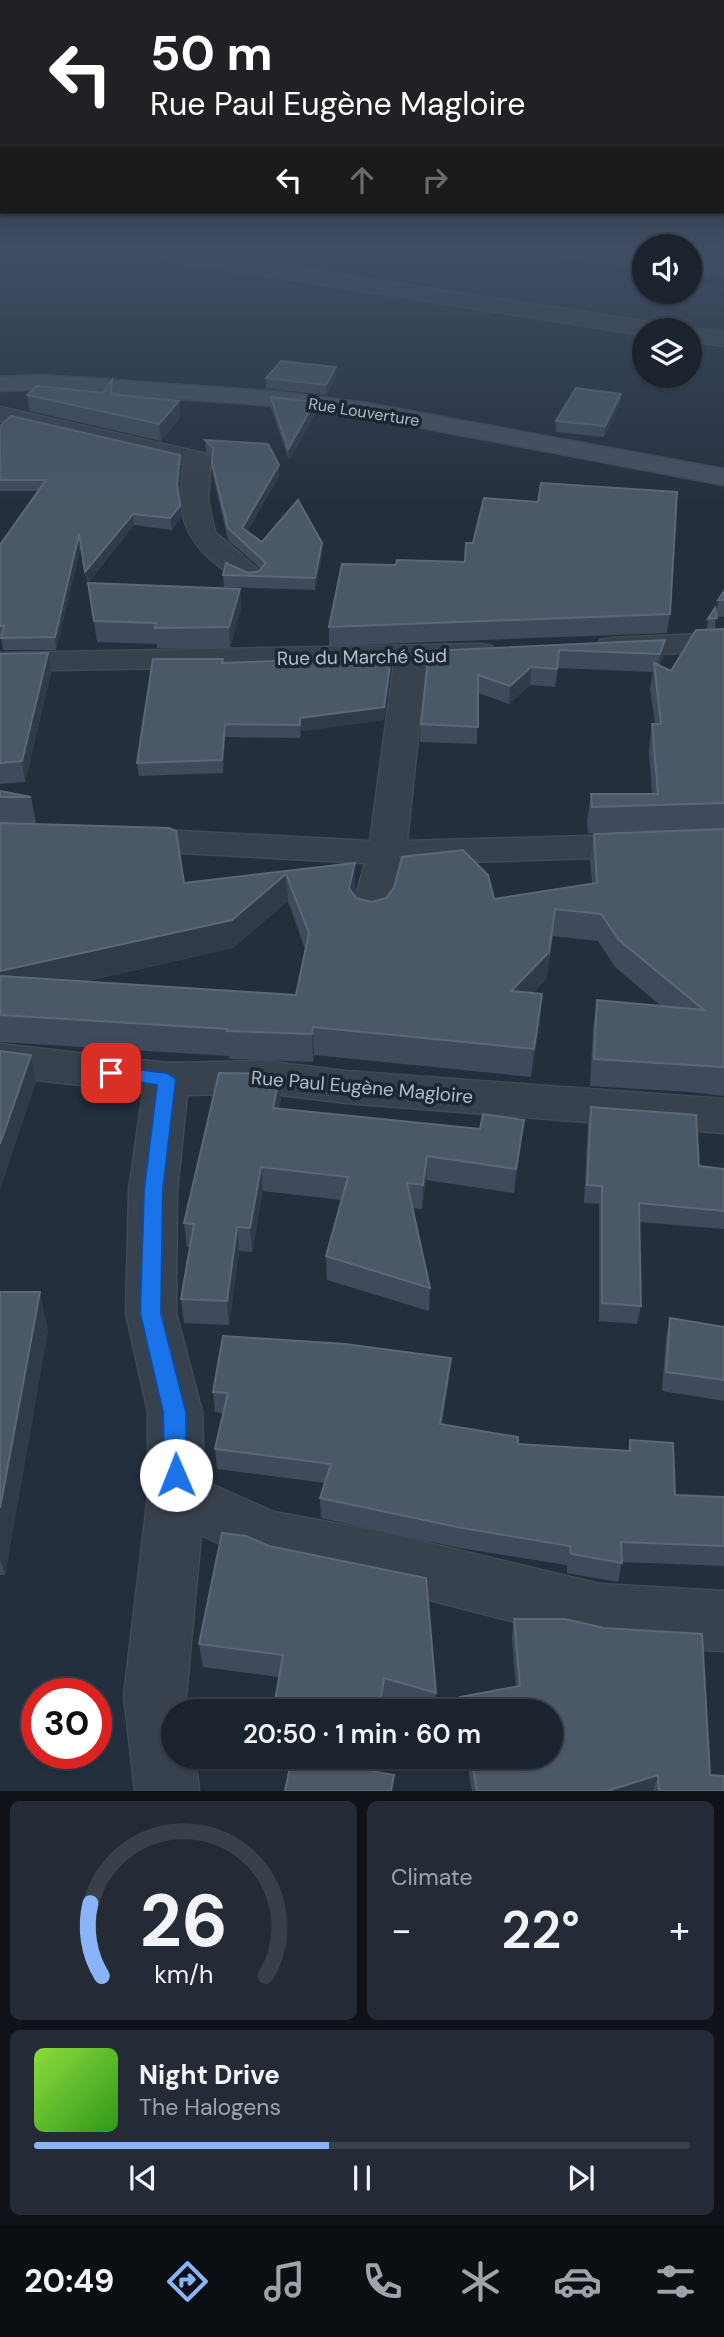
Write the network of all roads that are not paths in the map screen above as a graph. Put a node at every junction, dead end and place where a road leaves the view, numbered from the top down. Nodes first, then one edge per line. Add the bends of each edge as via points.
1 (0, 384) edge
2 (0, 414) edge
3 (724, 477) edge
4 (249, 575) edge
5 (724, 642) edge
6 (579, 649) edge
7 (509, 652) edge
8 (411, 657) junction
9 (0, 662) edge
10 (94, 838) edge
11 (724, 843) edge
12 (387, 853) junction
13 (371, 914) edge
14 (0, 1060) edge
15 (167, 1079) junction
16 (724, 1116) edge
17 (176, 1496) junction
18 (724, 1621) edge
19 (167, 1791) edge

1 - 3 main road, Rue Louverture via 69,384 366,410
2 - 4 street via 198,459 193,478 199,527 205,539
5 - 6 street
7 - 8 street, Rue du Marché Sud
8 - 9 street, Rue du Marché Sud
8 - 12 street
10 - 12 street
11 - 12 street
12 - 13 street
14 - 15 street, Rue Paul Eugène Magloire
15 - 16 street, Rue Paul Eugène Magloire via 264,1077
15 - 17 street via 153,1190 151,1313 174,1412
17 - 18 street via 271,1539 383,1560 600,1614
17 - 19 street via 155,1696

